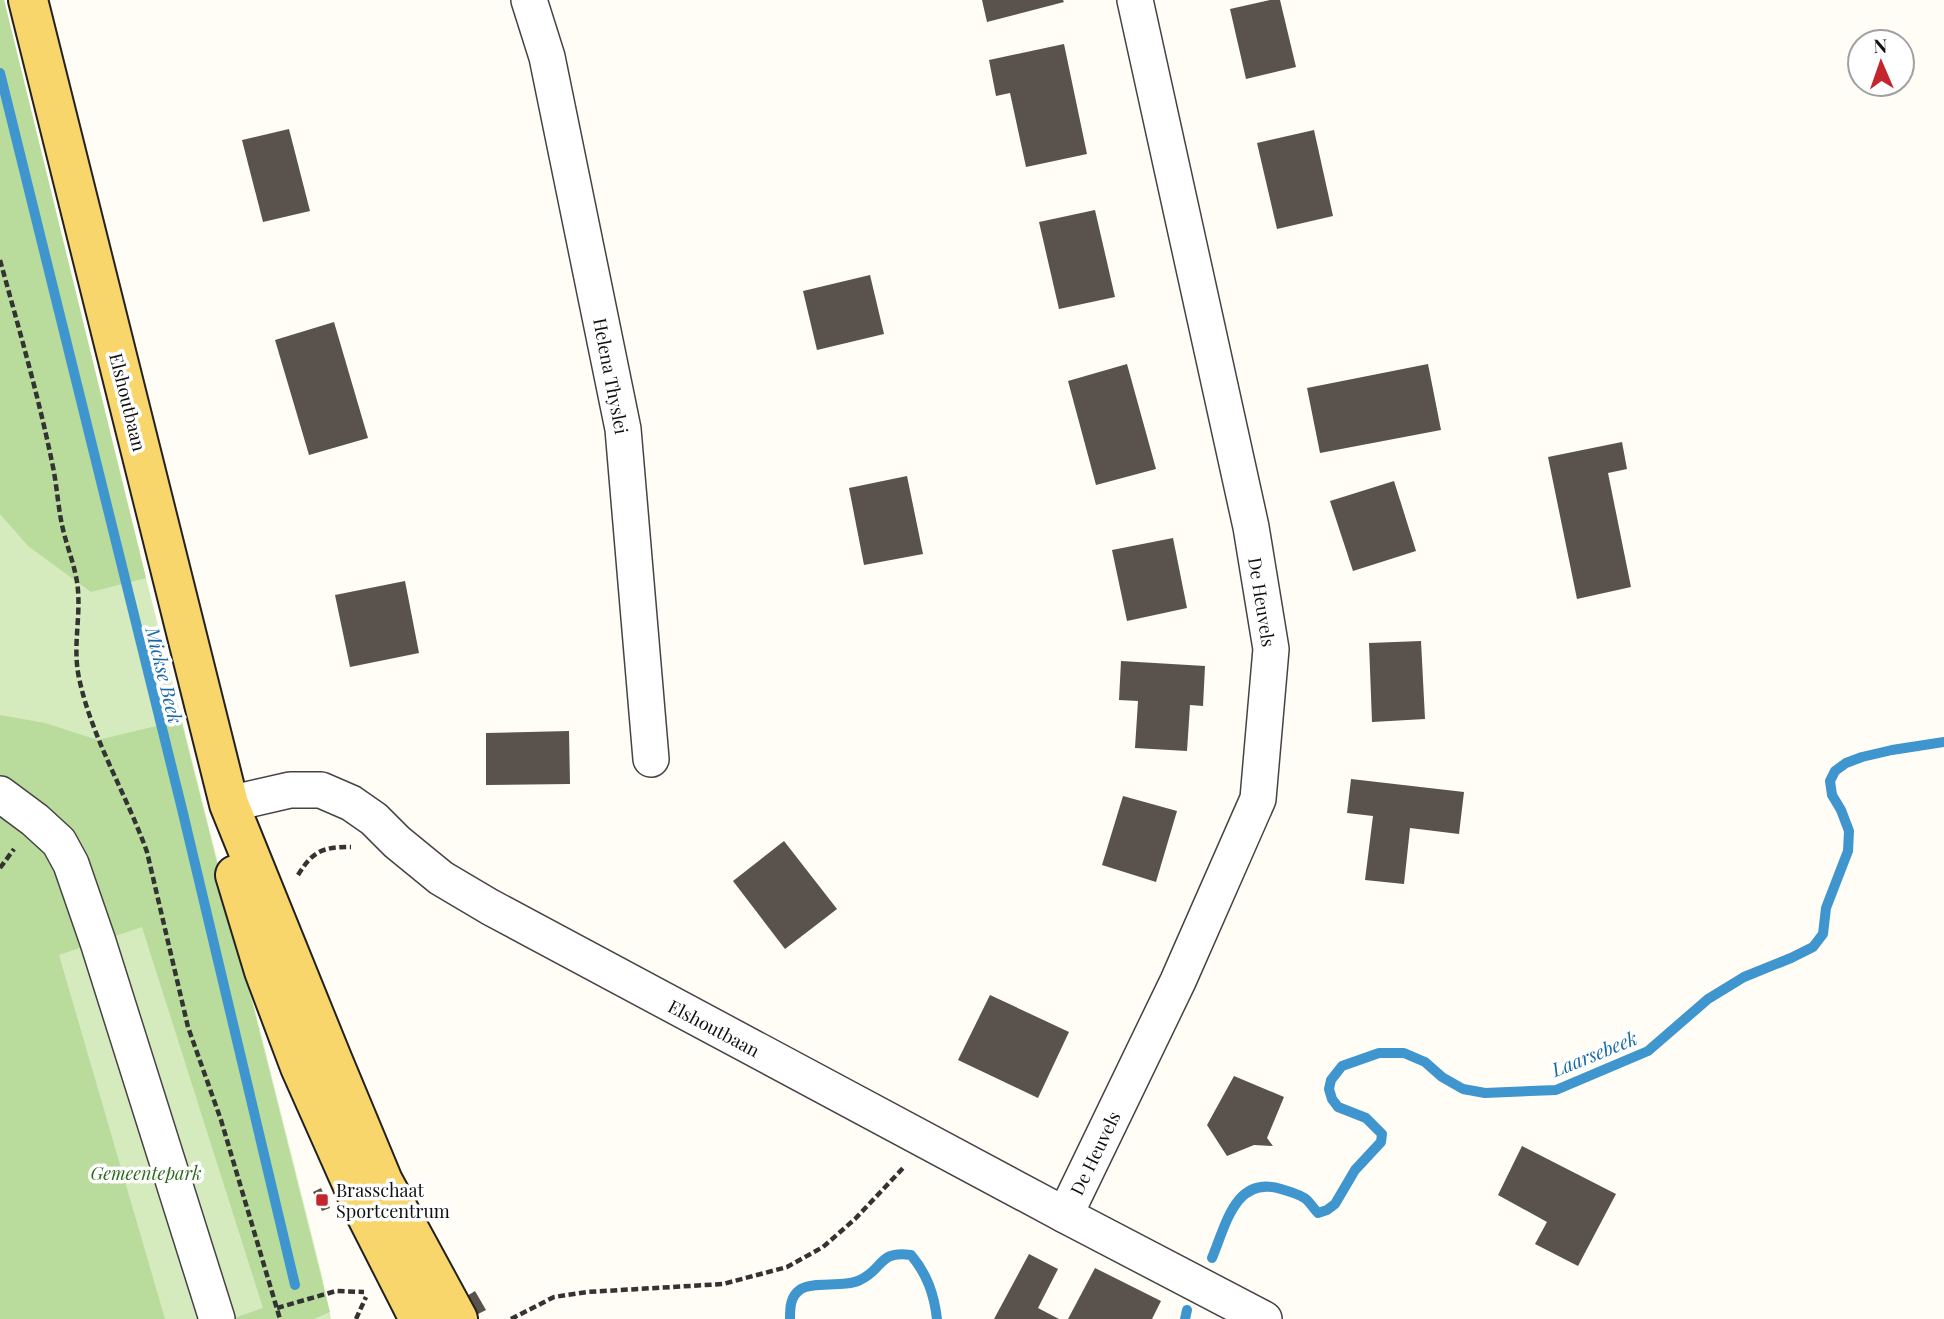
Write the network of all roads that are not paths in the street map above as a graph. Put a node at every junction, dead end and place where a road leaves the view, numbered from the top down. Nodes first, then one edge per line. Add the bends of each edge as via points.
1 (27, 0) edge
2 (529, 0) edge
3 (1135, 0) edge
4 (651, 759) dead end
5 (0, 794) edge
6 (229, 804) junction
7 (1065, 1215) junction
8 (418, 1318) edge
9 (217, 1319) edge
10 (458, 1319) edge
11 (1264, 1319) edge

1 - 6 main road, Elshoutbaan
2 - 4 street, Helena Thyslei via 547,57 623,429
3 - 7 street, De Heuvels via 1251,527 1271,649 1258,799 1178,981
5 - 9 street via 59,842 71,864
6 - 7 street, Elshoutbaan via 290,790 321,790 351,803 441,878 490,907
6 - 8 main road, Elshoutbaan via 234,872 264,971 300,1067
6 - 10 main road, Elshoutbaan via 383,1181
7 - 11 street, Elshoutbaan

